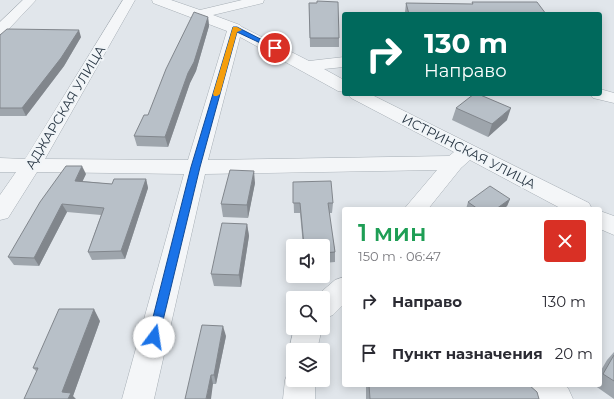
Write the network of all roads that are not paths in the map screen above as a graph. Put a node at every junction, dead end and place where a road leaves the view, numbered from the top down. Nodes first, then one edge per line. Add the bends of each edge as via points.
1 (30, 0) edge
2 (129, 0) edge
3 (158, 0) edge
4 (258, 0) edge
5 (201, 14) junction
6 (235, 28) junction
7 (0, 30) edge
8 (342, 62) edge
9 (306, 66) junction
10 (342, 86) edge
11 (602, 95) edge
12 (360, 96) edge
13 (614, 98) edge
14 (461, 157) junction
15 (0, 165) edge
16 (31, 166) junction
17 (196, 167) junction
18 (417, 207) edge
19 (576, 207) edge
20 (0, 212) edge
21 (602, 220) edge
22 (614, 226) edge
23 (342, 290) edge
24 (330, 301) edge
25 (300, 387) edge
26 (542, 387) edge
27 (138, 399) edge
28 (299, 399) edge
29 (557, 399) edge

1 - 7 street
2 - 16 street, АДЖАРСКАЯ УЛИЦА
3 - 5 street
4 - 5 street
5 - 6 street
6 - 9 street
6 - 17 street
8 - 9 street
9 - 10 street
11 - 13 street
12 - 14 street, ИСТРИНСКАЯ УЛИЦА
14 - 17 street
14 - 18 street
14 - 19 street, ИСТРИНСКАЯ УЛИЦА
15 - 16 street
16 - 17 street
16 - 20 street, АДЖАРСКАЯ УЛИЦА
17 - 27 street
21 - 22 street
23 - 24 street
25 - 28 street
26 - 29 street

